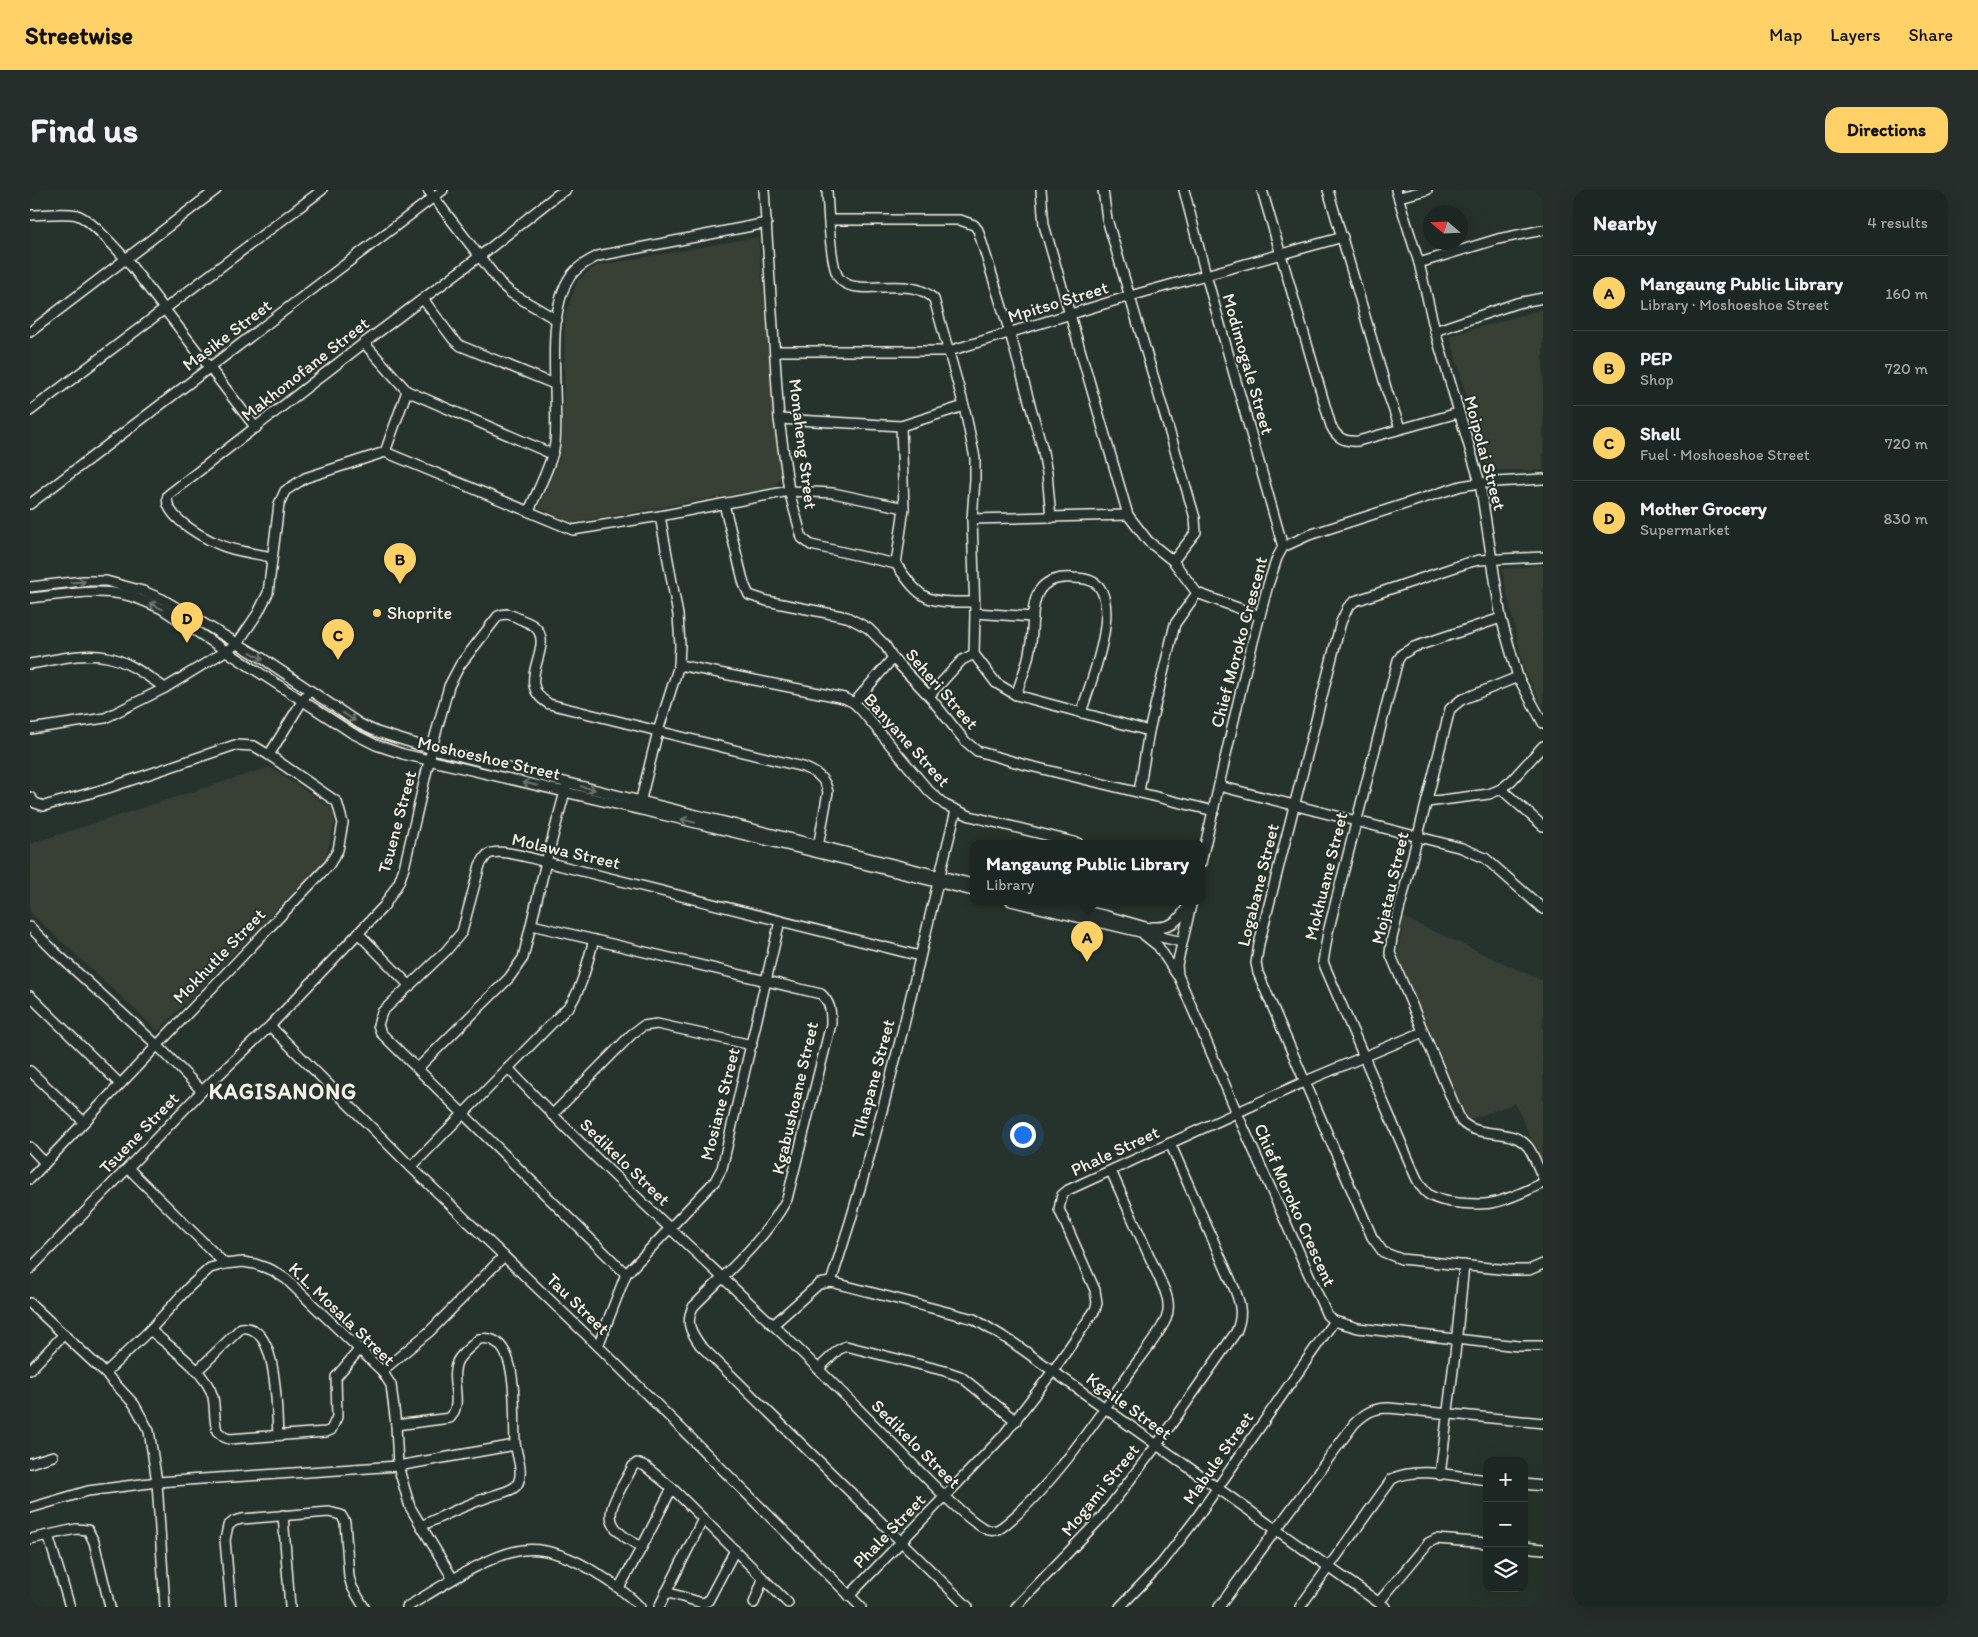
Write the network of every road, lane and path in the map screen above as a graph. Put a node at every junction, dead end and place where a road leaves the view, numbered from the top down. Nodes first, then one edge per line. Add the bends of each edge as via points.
1 (216, 190) edge
2 (322, 190) edge
3 (443, 190) edge
4 (566, 190) edge
5 (764, 190) edge
6 (827, 190) edge
7 (1041, 190) edge
8 (1103, 190) edge
9 (1184, 190) edge
10 (1262, 190) edge
11 (1328, 190) edge
12 (1427, 190) edge
13 (430, 194) edge
14 (1398, 194) edge
15 (30, 215) edge
16 (829, 220) junction
17 (767, 222) junction
18 (1543, 230) edge
19 (1343, 237) junction
20 (1280, 253) junction
21 (480, 256) junction
22 (126, 259) junction
23 (1419, 263) junction
24 (1206, 275) junction
25 (1130, 296) junction
26 (1543, 298) edge
27 (423, 299) junction
28 (165, 310) junction
29 (1070, 314) junction
30 (557, 320) junction
31 (1435, 331) junction
32 (30, 332) edge
33 (1010, 334) junction
34 (364, 343) junction
35 (776, 350) junction
36 (950, 351) junction
37 (210, 369) junction
38 (554, 384) junction
39 (407, 391) junction
40 (964, 406) junction
41 (30, 411) edge
42 (1458, 413) junction
43 (779, 419) junction
44 (901, 426) junction
45 (256, 428) junction
46 (1400, 428) junction
47 (385, 452) junction
48 (552, 454) junction
49 (1543, 479) edge
50 (1480, 483) junction
51 (789, 491) junction
52 (30, 504) edge
53 (724, 504) junction
54 (904, 508) junction
55 (529, 511) junction
56 (1128, 515) junction
57 (660, 516) junction
58 (1051, 518) junction
59 (972, 519) junction
60 (1284, 547) junction
61 (271, 557) junction
62 (1543, 557) edge
63 (1493, 560) junction
64 (1173, 561) junction
65 (896, 564) junction
66 (30, 587) edge
67 (1197, 593) junction
68 (30, 598) edge
69 (974, 602) junction
70 (975, 613) junction
71 (1260, 616) junction
72 (1033, 617) junction
73 (1501, 618) junction
74 (237, 644) junction
75 (227, 651) junction
76 (974, 654) junction
77 (893, 658) junction
78 (30, 664) edge
79 (680, 665) junction
80 (1518, 677) junction
81 (165, 688) junction
82 (309, 690) junction
83 (1016, 695) junction
84 (928, 696) junction
85 (303, 700) junction
86 (854, 703) junction
87 (1081, 713) junction
88 (1543, 722) edge
89 (30, 729) edge
90 (658, 731) junction
91 (1149, 731) junction
92 (1543, 746) edge
93 (432, 750) junction
94 (269, 754) junction
95 (430, 761) junction
96 (1219, 786) junction
97 (566, 788) junction
98 (1502, 789) junction
99 (1139, 792) junction
100 (30, 797) edge
101 (1427, 802) junction
102 (640, 805) junction
103 (1294, 806) junction
104 (956, 811) junction
105 (1214, 811) junction
106 (1356, 822) junction
107 (1543, 826) edge
108 (1419, 837) junction
109 (1067, 840) edge
110 (818, 847) junction
111 (1205, 847) edge
112 (546, 862) junction
113 (938, 878) junction
114 (970, 883) edge
115 (970, 890) edge
116 (1029, 905) edge
117 (1055, 905) edge
118 (1189, 905) edge
119 (1190, 905) edge
120 (1543, 909) edge
121 (780, 921) junction
122 (532, 925) junction
123 (30, 927) edge
124 (1141, 930) junction
125 (358, 933) junction
126 (594, 940) junction
127 (1183, 940) junction
128 (920, 956) junction
129 (1178, 975) junction
130 (766, 982) junction
131 (410, 986) junction
132 (30, 996) edge
133 (270, 1026) junction
134 (1423, 1032) junction
135 (752, 1044) junction
136 (157, 1045) junction
137 (1364, 1057) junction
138 (418, 1068) junction
139 (508, 1068) junction
140 (30, 1071) edge
141 (1306, 1082) junction
142 (120, 1084) junction
143 (202, 1091) junction
144 (1237, 1113) junction
145 (464, 1114) junction
146 (552, 1115) junction
147 (84, 1122) junction
148 (1170, 1143) junction
149 (30, 1147) edge
150 (45, 1163) junction
151 (411, 1167) junction
152 (128, 1168) junction
153 (1111, 1171) junction
154 (30, 1178) edge
155 (1543, 1178) edge
156 (1543, 1183) edge
157 (670, 1228) junction
158 (504, 1256) junction
159 (225, 1264) junction
160 (1543, 1264) edge
161 (1464, 1265) junction
162 (30, 1269) edge
163 (626, 1274) junction
164 (721, 1278) junction
165 (831, 1282) junction
166 (30, 1302) edge
167 (1334, 1321) junction
168 (773, 1325) junction
169 (150, 1330) junction
170 (64, 1334) junction
171 (1457, 1338) junction
172 (598, 1346) junction
173 (1543, 1346) edge
174 (358, 1350) junction
175 (30, 1370) edge
176 (818, 1370) junction
177 (197, 1371) junction
178 (382, 1371) junction
179 (1053, 1371) junction
180 (105, 1373) junction
181 (1104, 1408) junction
182 (1447, 1413) junction
183 (1016, 1421) junction
184 (1543, 1423) edge
185 (396, 1425) junction
186 (278, 1435) junction
187 (515, 1445) junction
188 (1156, 1446) junction
189 (53, 1456) dead end
190 (30, 1463) edge
191 (398, 1466) junction
192 (1440, 1475) junction
193 (1483, 1480) edge
194 (157, 1482) junction
195 (1528, 1484) edge
196 (1543, 1486) edge
197 (672, 1488) junction
198 (1217, 1489) junction
199 (945, 1496) junction
200 (30, 1508) edge
201 (283, 1515) junction
202 (703, 1519) junction
203 (421, 1526) junction
204 (1277, 1529) junction
205 (48, 1534) junction
206 (30, 1539) edge
207 (902, 1541) junction
208 (1483, 1543) edge
209 (642, 1547) junction
210 (1528, 1547) edge
211 (1543, 1549) edge
212 (734, 1550) junction
213 (1329, 1566) junction
214 (452, 1579) junction
215 (763, 1579) junction
216 (619, 1588) junction
217 (666, 1592) junction
218 (849, 1596) junction
219 (754, 1602) dead end
220 (788, 1603) dead end
221 (1382, 1605) edge
222 (70, 1607) edge
223 (110, 1607) edge
224 (165, 1607) edge
225 (231, 1607) edge
226 (290, 1607) edge
227 (364, 1607) edge
228 (407, 1607) edge
229 (640, 1607) edge
230 (659, 1607) edge
231 (861, 1607) edge
232 (968, 1607) edge
233 (1016, 1607) edge
234 (1120, 1607) edge
235 (1219, 1607) edge
236 (1300, 1607) edge

1 - 22 street
2 - 28 street
3 - 13 street, Masike Street
4 - 21 street, Makhonofane Street
5 - 17 street, Monaheng Street
6 - 16 street
7 - 29 street via 1044,225
8 - 25 street via 1107,219
9 - 24 street, Modimogale Street
10 - 20 street
11 - 19 street
12 - 14 street
13 - 21 street
13 - 37 street, Masike Street
14 - 23 street, Moipolai Street
15 - 22 street via 72,214 81,217
16 - 33 street via 960,220 974,224
16 - 36 street via 838,278 856,287 907,287 927,292 934,300
17 - 30 street via 598,256 587,261 568,280
17 - 35 street, Monaheng Street
18 - 23 street via 1498,239
19 - 20 street, Mpitso Street
19 - 46 street
20 - 24 street, Mpitso Street
20 - 46 street via 1335,435 1352,441
21 - 27 street, Makhonofane Street
21 - 30 street via 500,284
22 - 28 street
22 - 32 street
23 - 31 street, Moipolai Street
24 - 25 street, Mpitso Street
24 - 60 street, Modimogale Street
25 - 29 street, Mpitso Street
25 - 64 street via 1197,527
26 - 31 street via 1517,303
27 - 34 street, Makhonofane Street
27 - 38 street via 461,346
28 - 37 street
28 - 41 street
29 - 33 street, Mpitso Street
29 - 56 street
30 - 38 street
31 - 42 street, Moipolai Street
33 - 36 street, Mpitso Street
33 - 58 street via 1042,447
34 - 39 street
34 - 45 street, Makhonofane Street
35 - 36 street, Mpitso Street
35 - 43 street, Monaheng Street
36 - 40 street
37 - 45 street
37 - 52 street, Masike Street
38 - 48 street via 555,437
39 - 47 street
39 - 48 street
40 - 44 street
40 - 59 street via 975,458
42 - 46 street
42 - 50 street, Moipolai Street
43 - 44 street
43 - 51 street, Monaheng Street
44 - 54 street
45 - 61 street, Makhonofane Street via 170,493 167,501 182,522 208,539 230,549
47 - 55 street
47 - 61 street via 305,478 289,487 279,504
48 - 55 street
49 - 50 street, Chief Moroko Crescent
50 - 60 street, Chief Moroko Crescent via 1445,491 1309,535
50 - 63 street, Moipolai Street
51 - 53 street
51 - 54 street via 833,493
51 - 65 street, Monaheng Street via 799,532 805,542
53 - 57 street
53 - 77 street, Seheri Street via 749,595 847,617 876,634
54 - 65 street
55 - 57 street via 574,530
56 - 58 street
56 - 64 street via 1148,541
57 - 79 street via 678,615
58 - 59 street
59 - 69 street
60 - 71 street, Chief Moroko Crescent via 1277,558
61 - 74 street via 266,598
62 - 63 street, Logabane Street
63 - 73 street, Moipolai Street
63 - 103 street, Logabane Street via 1467,563 1355,601 1348,607 1341,622
64 - 67 street
65 - 69 street via 918,593 930,599
66 -> 74 street, Moshoeshoe Street via 83,581 125,585 162,599
67 - 71 street
67 - 91 street via 1175,624
75 -> 68 street, Moshoeshoe Street via 162,609 124,594 84,592
69 - 70 street
70 - 72 street
70 - 76 street
71 - 96 street, Chief Moroko Crescent
72 - 83 street via 1030,649
72 - 87 street via 1039,591 1052,580 1086,579 1100,588 1107,614 1104,636
73 - 80 street, Moipolai Street
73 - 106 street, Mokhuane Street via 1402,654 1395,670
74 - 75 street
74 -> 82 street, Moshoeshoe Street
75 - 81 street
75 - 85 street, Moshoeshoe Street
76 - 83 street via 996,684
76 - 84 street via 962,660
77 - 84 street, Seheri Street
77 - 86 street
78 - 81 street via 87,656 109,657
79 - 86 street, Banyane Street via 844,698
79 - 90 street
80 - 88 street, Moipolai Street
80 - 101 street, Mojatau Street via 1452,706
81 - 89 street via 105,718
82 - 85 street
82 -> 93 street, Moshoeshoe Street via 360,724
83 - 87 street
84 - 99 street, Seheri Street via 964,741 977,751
85 - 94 street
85 - 95 street, Moshoeshoe Street via 362,739
86 - 104 street, Banyane Street via 929,790
87 - 91 street
90 - 93 street, Tsuene Street via 543,701 537,696 533,678 541,644 538,631 513,616 502,614 490,624 449,686
90 - 102 street
90 - 110 street, Tsuene Street via 803,767 818,774 828,792
91 - 99 street
92 - 98 street
93 - 95 street, Tsuene Street
93 - 97 street, Moshoeshoe Street
94 - 100 street, Mokhutle Street via 254,746 236,745 44,806
94 - 136 street, Mokhutle Street via 337,802 343,823 338,850 329,865
97 -> 95 street, Moshoeshoe Street
95 - 125 street, Tsuene Street via 399,882 384,906
96 - 103 street
96 - 105 street, Chief Moroko Crescent
97 - 102 street, Moshoeshoe Street
97 - 112 street
98 - 101 street via 1489,794
98 - 107 street
99 - 105 street, Seheri Street
101 - 108 street, Mojatau Street
102 - 110 street, Moshoeshoe Street
113 -> 102 street, Moshoeshoe Street
103 - 106 street
103 - 141 street, Logabane Street via 1256,963
104 - 109 street, Banyane Street
104 - 113 street, Tlhapane Street
105 - 111 street, Chief Moroko Crescent
106 - 108 street
106 - 137 street, Mokhuane Street via 1323,962
108 - 120 street via 1462,848 1485,858
108 - 134 street, Mojatau Street via 1390,953
110 - 113 street, Moshoeshoe Street
112 - 121 street, Molawa Street
112 - 122 street
112 - 131 street, Molawa Street via 507,853 487,855 480,865 462,932
113 - 114 street, Moshoeshoe Street
113 - 115 street, Moshoeshoe Street
113 - 128 street, Tlhapane Street
116 - 124 street
117 - 124 street
118 - 124 street via 1174,924
119 - 127 street, Chief Moroko Crescent
121 - 128 street, Molawa Street
121 - 130 street, Mosiane Street
122 - 126 street, Kgabushoane Street
122 - 138 street via 523,958 509,978
123 - 136 street
124 - 127 street
124 - 129 street via 1158,946
125 - 131 street
125 - 133 street, Tsuene Street
126 - 130 street, Kgabushoane Street
126 - 139 street via 582,980 570,1005
127 - 129 street, Chief Moroko Crescent
128 - 165 street, Tlhapane Street via 861,1188
129 - 144 street, Chief Moroko Crescent
130 - 135 street, Mosiane Street
130 - 164 street, Kgabushoane Street via 821,994 829,1003 830,1024 787,1200 777,1217
131 - 138 street, Molawa Street via 382,1012 378,1025 381,1033
132 - 142 street
133 - 143 street, Tsuene Street
133 - 151 street, Tau Street
134 - 137 street, Phale Street
134 - 155 street, Mojatau Street via 1460,1121 1471,1130 1506,1135 1522,1142 1528,1147
135 - 146 street via 657,1024 643,1026
135 - 157 street, Mosiane Street via 722,1168 715,1181
136 - 142 street, Mokhutle Street
136 - 143 street
137 - 141 street, Phale Street
137 - 156 street, Mokhuane Street via 1415,1175 1429,1194 1454,1202 1483,1204 1503,1200
138 - 145 street, Molawa Street
139 - 145 street
139 - 146 street, Sedikelo Street
140 - 147 street
141 - 144 street, Phale Street
141 - 161 street, Logabane Street via 1376,1245 1383,1252 1401,1259
142 - 147 street, Mokhutle Street
143 - 152 street, Tsuene Street
144 - 148 street, Phale Street
144 - 167 street, Chief Moroko Crescent via 1321,1304
145 - 151 street
145 - 163 street, Molawa Street
146 - 157 street, Sedikelo Street
147 - 150 street, Mokhutle Street
148 - 153 street, Phale Street
148 - 188 street, Mogami Street via 1235,1290 1242,1313 1236,1332
149 - 150 street
150 - 154 street, Mokhutle Street
151 - 158 street, Tau Street
152 - 159 street
152 - 162 street, Tsuene Street
153 - 179 street, Phale Street via 1068,1190 1059,1201 1097,1303
153 - 181 street, Sedikelo Street via 1165,1291 1169,1308 1165,1322
157 - 163 street, Mosiane Street
157 - 164 street, Sedikelo Street
158 - 172 street, Tau Street
158 - 178 street via 429,1332
159 - 169 street, K.L. Mosala Street via 210,1268
159 - 174 street, K.L. Mosala Street via 255,1264 279,1274
160 - 161 street, Logabane Street via 1529,1270
161 - 171 street
163 - 172 street, Mosiane Street
164 - 168 street, Sedikelo Street
164 - 207 street, Kgabushoane Street via 693,1307 688,1324 690,1332
165 - 168 street via 810,1291
165 - 179 street, Kgaile Street via 974,1319
166 - 170 street
167 - 171 street via 1358,1328
167 - 198 street, Mabule Street
168 - 176 street, Sedikelo Street
169 - 177 street
169 - 180 street, K.L. Mosala Street
170 - 175 street
170 - 180 street
171 - 173 street
171 - 182 street
172 - 218 street, Tau Street
174 - 178 street, K.L. Mosala Street
174 - 186 street via 336,1377 337,1417 331,1430
176 - 183 street via 846,1346 917,1363 960,1376
176 - 199 street, Sedikelo Street
177 - 186 street via 213,1396 220,1434 229,1439
177 - 186 street via 241,1328 256,1332 268,1347
178 - 185 street, K.L. Mosala Street via 391,1385
179 - 181 street, Kgaile Street
179 - 183 street, Phale Street
180 - 194 street via 134,1404 149,1431
181 - 188 street, Kgaile Street
181 - 199 street, Sedikelo Street via 1040,1490 999,1529 981,1528
182 - 184 street
182 - 192 street
182 - 204 street via 1380,1408 1364,1414
183 - 199 street, Phale Street
185 - 187 street via 450,1418 456,1410 455,1369 458,1359 479,1339 488,1339 505,1351 511,1366
185 - 191 street, K.L. Mosala Street
187 - 191 street
187 - 203 street via 520,1470 518,1482 512,1490 481,1499
188 - 198 street, Kgaile Street
188 - 233 street, Mogami Street via 1101,1518
189 - 190 street
191 - 194 street
191 - 203 street, K.L. Mosala Street via 410,1507
192 - 193 street
192 - 213 street via 1409,1473 1392,1479
194 - 200 street via 88,1491
194 - 224 street
195 - 196 street
197 - 202 street
197 - 209 street
197 - 209 street via 645,1466 635,1463 611,1509 614,1529
198 - 204 street, Kgaile Street
198 - 234 street, Mabule Street via 1162,1563
199 - 207 street, Phale Street
201 - 225 street via 242,1519 228,1526 226,1540
201 - 226 street
201 - 227 street via 328,1512 341,1515 345,1522 349,1577
202 - 212 street
202 - 217 street
203 - 214 street, K.L. Mosala Street
204 - 213 street, Kgaile Street
204 - 235 street
205 - 206 street
205 - 222 street
205 - 223 street via 82,1528 88,1530
207 - 218 street, Phale Street
207 - 232 street
208 - 221 street via 1436,1540 1428,1543
209 - 216 street
210 - 211 street
212 - 215 street
212 - 217 street via 708,1600 702,1603
213 - 221 street, Kgaile Street
213 - 236 street
214 - 216 street via 496,1557 523,1550 556,1552 583,1564
214 - 228 street
215 - 219 street
215 - 220 street
216 - 229 street
217 - 230 street
218 - 231 street, Tau Street

